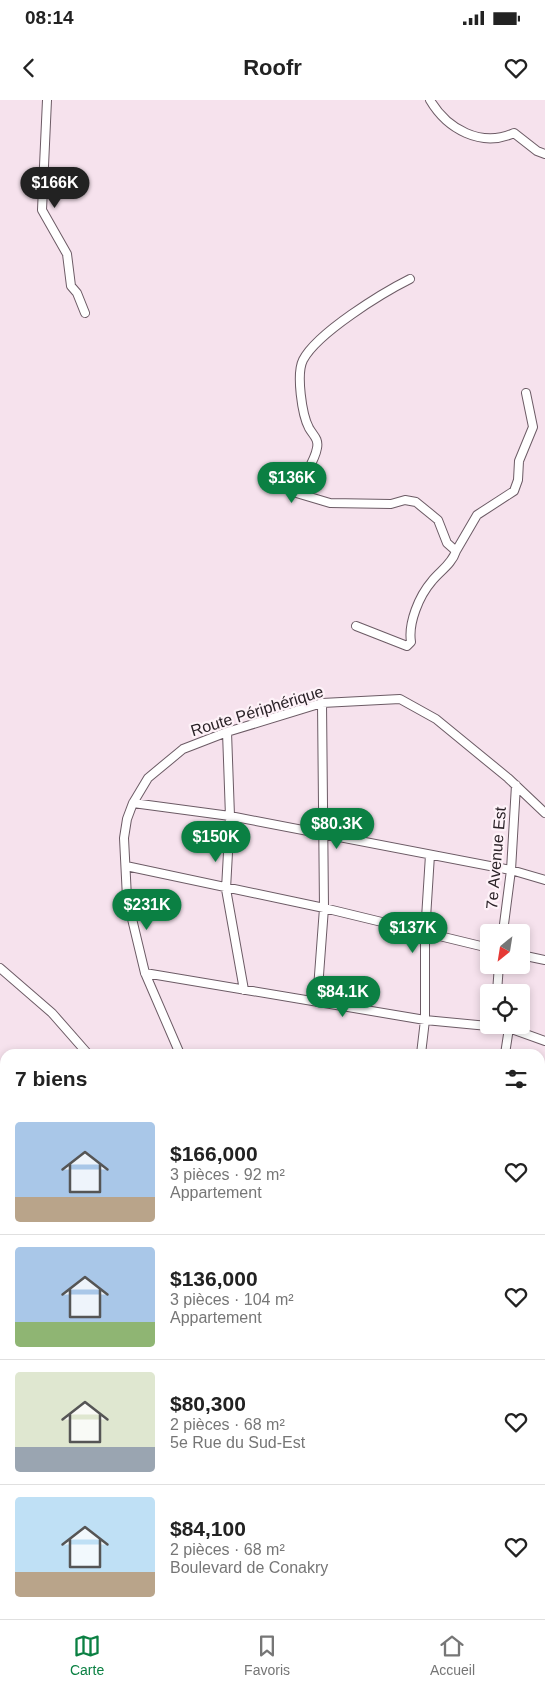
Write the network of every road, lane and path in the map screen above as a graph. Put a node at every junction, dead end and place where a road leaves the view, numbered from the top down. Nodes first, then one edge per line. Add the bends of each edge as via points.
1 (47, 100) edge
2 (430, 100) edge
3 (545, 154) edge
4 (410, 279) dead end
5 (85, 312) dead end
6 (526, 393) dead end
7 (456, 551) junction
8 (356, 626) dead end
9 (322, 703) junction
10 (227, 732) junction
11 (516, 785) junction
12 (133, 802) junction
13 (545, 812) edge
14 (230, 816) junction
15 (323, 836) junction
16 (430, 855) junction
17 (126, 866) junction
18 (511, 870) junction
19 (545, 880) edge
20 (226, 889) junction
21 (324, 908) junction
22 (504, 924) edge
23 (425, 934) junction
24 (480, 946) edge
25 (530, 957) edge
26 (545, 960) edge
27 (0, 968) edge
28 (145, 973) junction
29 (244, 990) junction
30 (317, 1002) junction
31 (425, 1020) junction
32 (480, 1025) edge
33 (508, 1034) edge
34 (526, 1034) edge
35 (545, 1041) edge
36 (84, 1049) edge
37 (178, 1049) edge
38 (422, 1049) edge
39 (506, 1049) edge

1 - 5 street via 42,210 67,254 71,286
2 - 3 street via 449,122 467,135 488,138 514,134
4 - 7 street via 392,287 346,319 318,342 303,361 300,378 303,412 308,428 317,439 317,449 293,492 330,504 416,502 438,520 447,543
6 - 7 street via 533,427 519,461 514,491 477,515
7 - 8 street via 422,596 407,646
9 - 10 street, Route Périphérique
9 - 11 street, Route Périphérique via 400,699 436,719
9 - 15 street
10 - 12 street, Route Périphérique via 183,749 148,778
10 - 14 street
11 - 13 street, Route Périphérique
11 - 18 street, 7e Avenue Est
12 - 14 street
12 - 17 street, Route Périphérique via 124,838
14 - 15 street
14 - 20 street
15 - 16 street
15 - 21 street
16 - 18 street
16 - 23 street
17 - 20 street
17 - 28 street, Route Périphérique via 127,898
18 - 19 street
18 - 22 street, 7e Avenue Est
20 - 21 street
20 - 29 street
21 - 23 street
21 - 30 street
23 - 24 street
23 - 31 street
25 - 26 street
27 - 36 street via 52,1013
28 - 29 street
28 - 37 street, Route Périphérique
29 - 30 street
30 - 31 street
31 - 32 street
31 - 38 street
33 - 39 street
34 - 35 street

